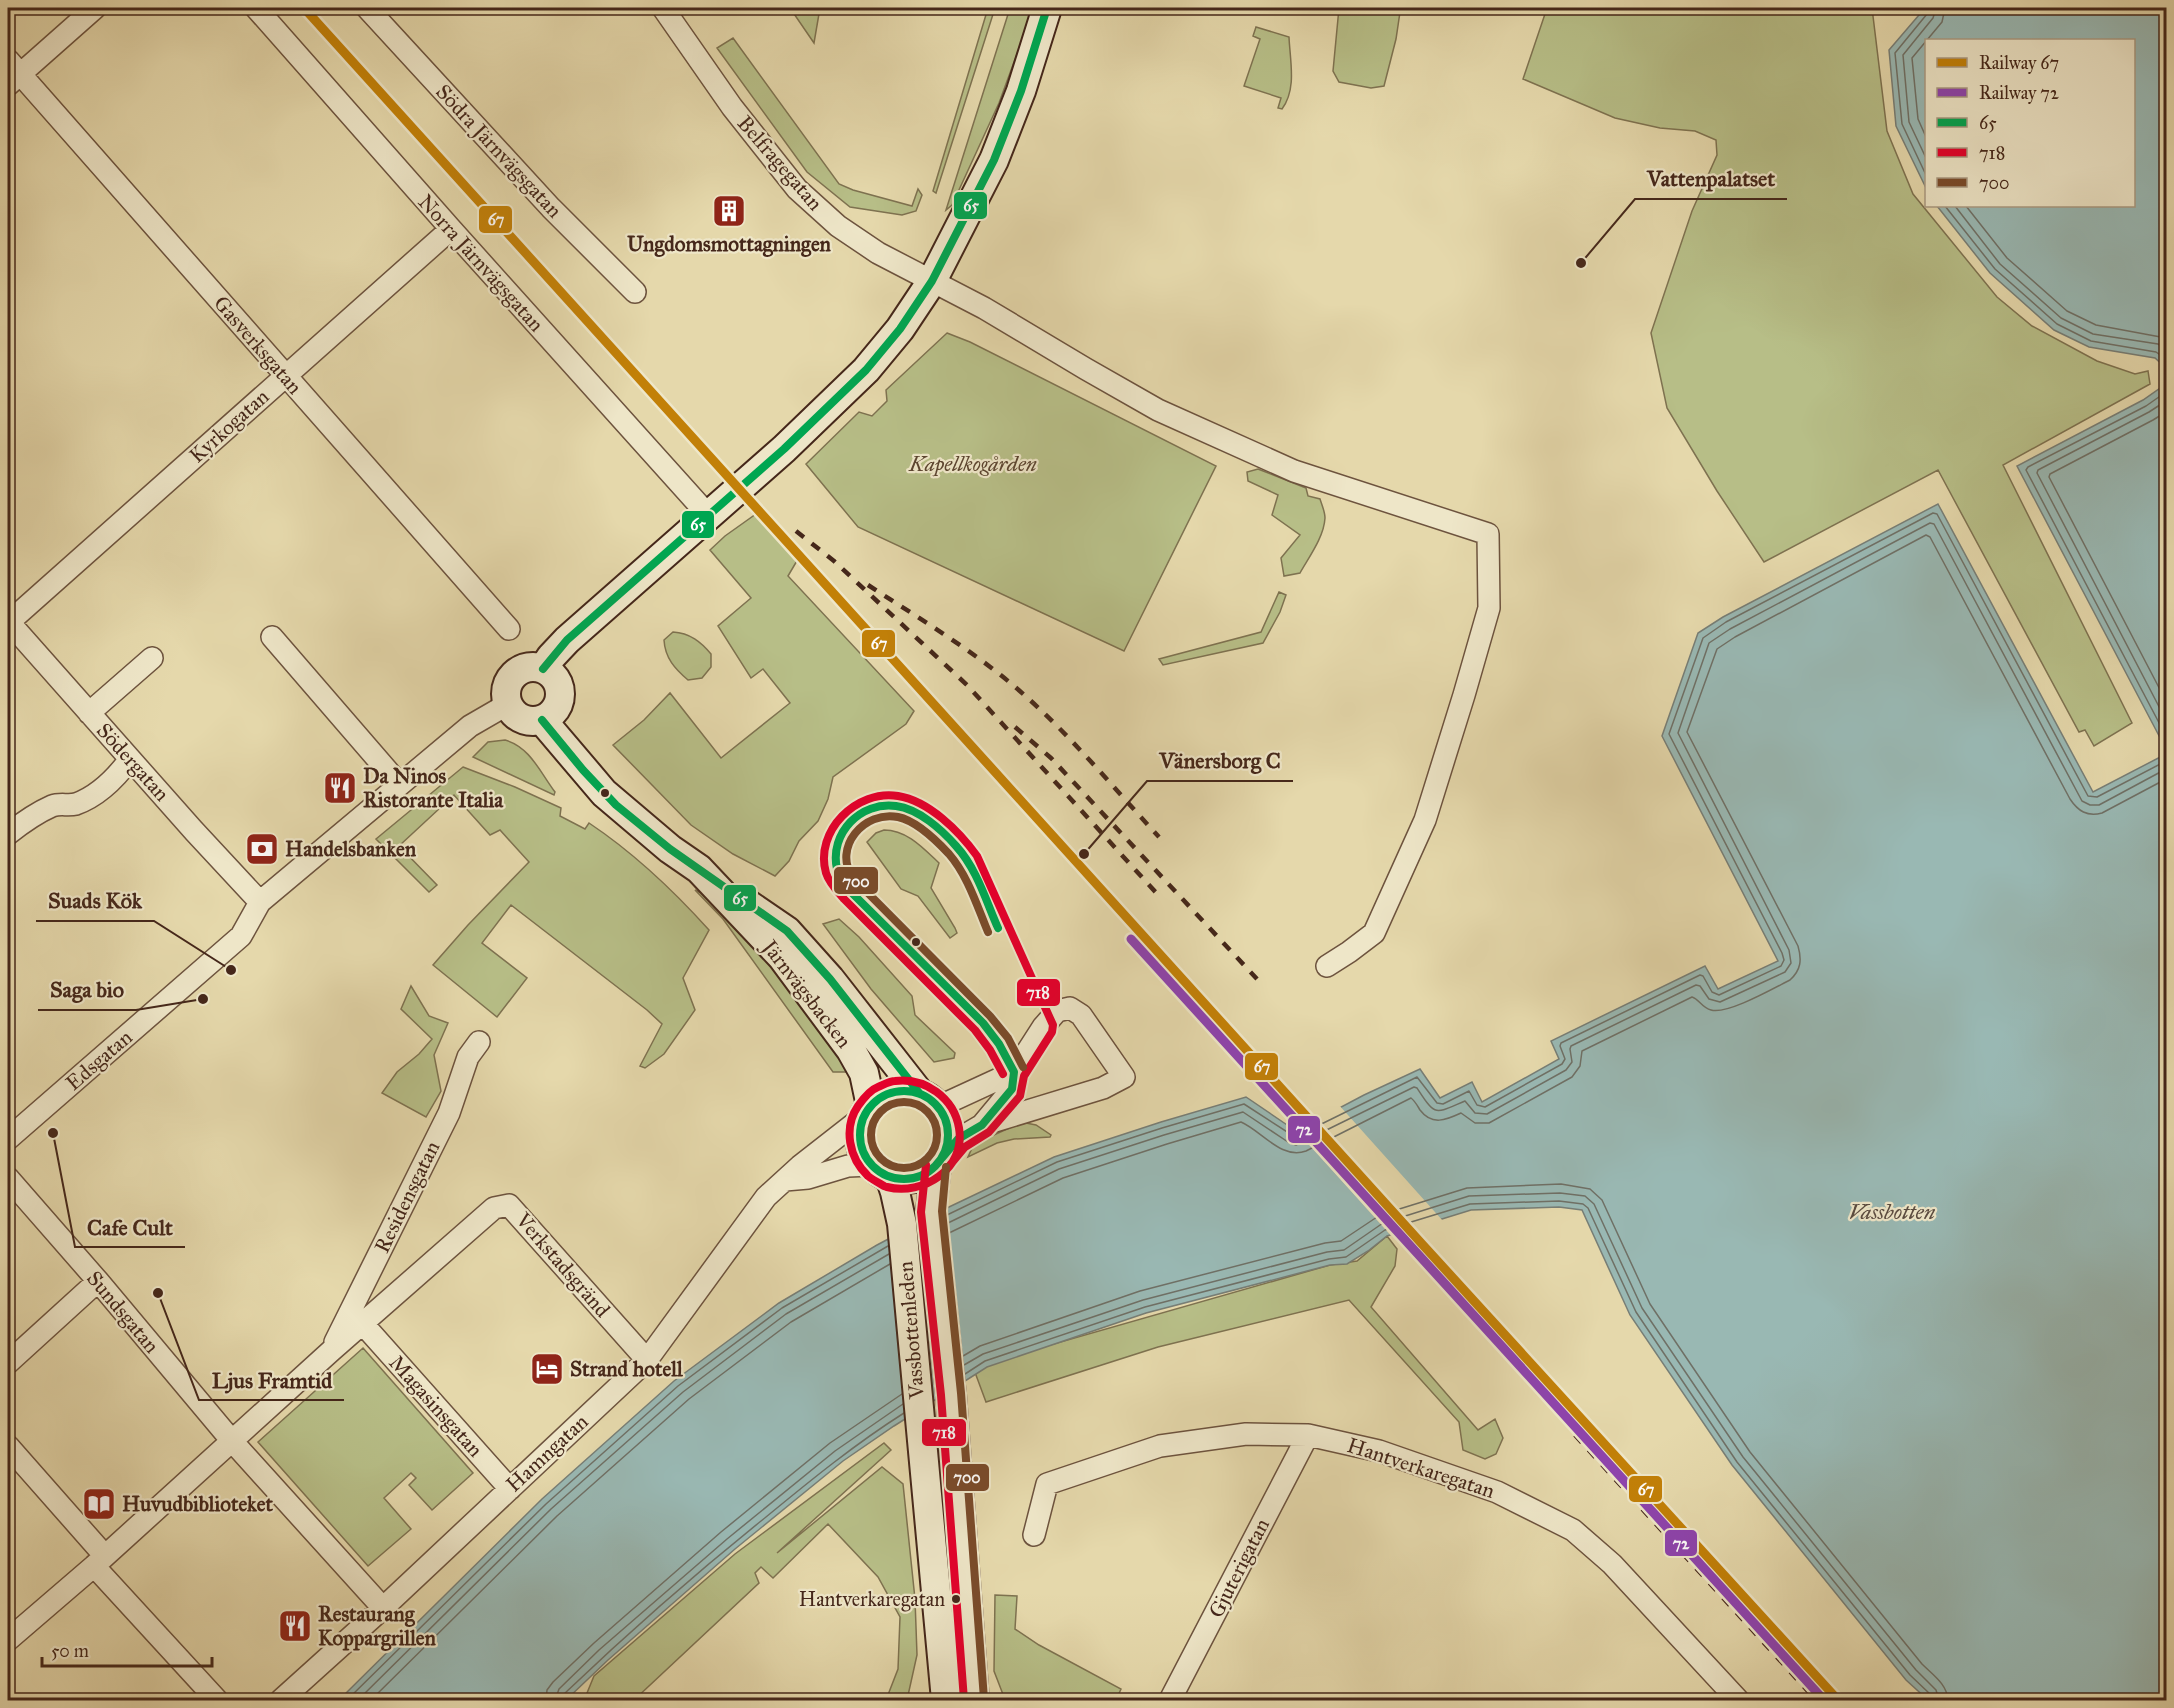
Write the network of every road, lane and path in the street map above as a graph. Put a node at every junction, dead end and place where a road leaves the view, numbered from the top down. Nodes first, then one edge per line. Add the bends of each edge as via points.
1 (94, 8) edge
2 (256, 8) edge
3 (367, 8) edge
4 (663, 8) edge
5 (1047, 8) edge
6 (12, 73) edge
7 (451, 229) junction
8 (932, 281) junction
9 (635, 292) dead end
10 (285, 376) junction
11 (715, 511) junction
12 (8, 622) edge
13 (509, 629) dead end
14 (272, 637) dead end
15 (152, 658) dead end
16 (543, 669) junction
17 (508, 704) junction
18 (89, 713) junction
19 (542, 720) junction
20 (130, 759) junction
21 (399, 784) junction
22 (8, 834) edge
23 (699, 869) junction
24 (260, 902) junction
25 (1326, 966) dead end
26 (479, 1042) dead end
27 (1014, 1072) junction
28 (929, 1100) junction
29 (867, 1111) junction
30 (982, 1125) junction
31 (8, 1140) edge
32 (939, 1162) junction
33 (880, 1171) junction
34 (8, 1178) edge
35 (785, 1180) junction
36 (98, 1281) junction
37 (363, 1324) junction
38 (331, 1351) junction
39 (647, 1360) junction
40 (8, 1363) edge
41 (1308, 1435) junction
42 (232, 1441) junction
43 (8, 1446) edge
44 (510, 1489) junction
45 (1034, 1535) dead end
46 (100, 1561) junction
47 (383, 1608) junction
48 (8, 1640) edge
49 (217, 1701) edge
50 (281, 1701) edge
51 (946, 1701) edge
52 (974, 1701) edge
53 (1170, 1701) edge
54 (1738, 1701) edge

1 - 6 street
2 - 7 street, Norra Järnvägsgatan
3 - 9 street, Södra Järnvägsgatan via 550,208
4 - 8 street, Belfragegatan via 732,108 797,189 848,233
5 - 8 main road via 994,160
6 - 10 street, Gasverksgatan
7 - 10 street, Kyrkogatan
7 - 11 street, Norra Järnvägsgatan
8 - 11 main road via 866,370
8 - 25 street, Belfragegatan via 1158,410 1294,471 1488,534 1489,608 1425,820 1374,933
10 - 12 street, Kyrkogatan
10 - 13 street, Gasverksgatan
11 - 16 main road via 567,640
12 - 18 street, Södergatan
14 - 21 street
15 - 18 street
16 - 17 main road via 525,669 514,675 506,692
16 - 19 main road via 553,677 560,695 556,707
17 - 19 main road via 522,719
17 - 21 street, Edsgatan via 470,726
18 - 20 street, Södergatan
19 - 23 main road, Järnvägsbacken via 616,805
20 - 22 street via 117,778 100,790 74,805 56,804
20 - 24 street, Södergatan
21 - 24 street, Edsgatan
23 - 28 main road via 787,932
23 - 29 main road, Järnvägsbacken via 782,957 851,1050 864,1073
24 - 31 street, Edsgatan via 241,936
26 - 38 street, Residensgatan via 468,1057 449,1113
27 - 28 street
27 - 30 street via 1012,1089
27 - 30 street via 1057,1011 1070,1008 1082,1015 1124,1077 1102,1088
28 - 29 main road via 907,1091 893,1092 881,1097
28 - 32 main road via 947,1123 946,1150
29 - 33 main road via 860,1142 864,1154
29 - 35 street, Hamngatan
30 - 32 street via 958,1139
32 - 33 main road via 912,1179
32 - 52 main road, Vassbottenleden via 931,1211 951,1394
33 - 35 street via 842,1167 808,1178
33 - 51 main road, Vassbottenleden via 895,1192 902,1224
34 - 36 street, Sundsgatan
35 - 39 street, Hamngatan via 749,1218
36 - 40 street
36 - 42 street, Sundsgatan
37 - 38 street, Residensgatan
37 - 39 street, Verkstadsgränd via 494,1208 510,1205
37 - 44 street, Magasinsgatan
38 - 42 street, Residensgatan
39 - 44 street, Hamngatan
41 - 45 street, Hantverkaregatan via 1246,1434 1160,1446 1047,1484
41 - 53 street, Gjuterigatan
41 - 54 street, Hantverkaregatan via 1379,1451 1487,1489 1573,1530 1612,1564
42 - 46 street, Residensgatan
42 - 47 street, Sundsgatan
43 - 46 street
44 - 47 street, Hamngatan
46 - 48 street, Residensgatan
46 - 49 street
47 - 50 street, Hamngatan

